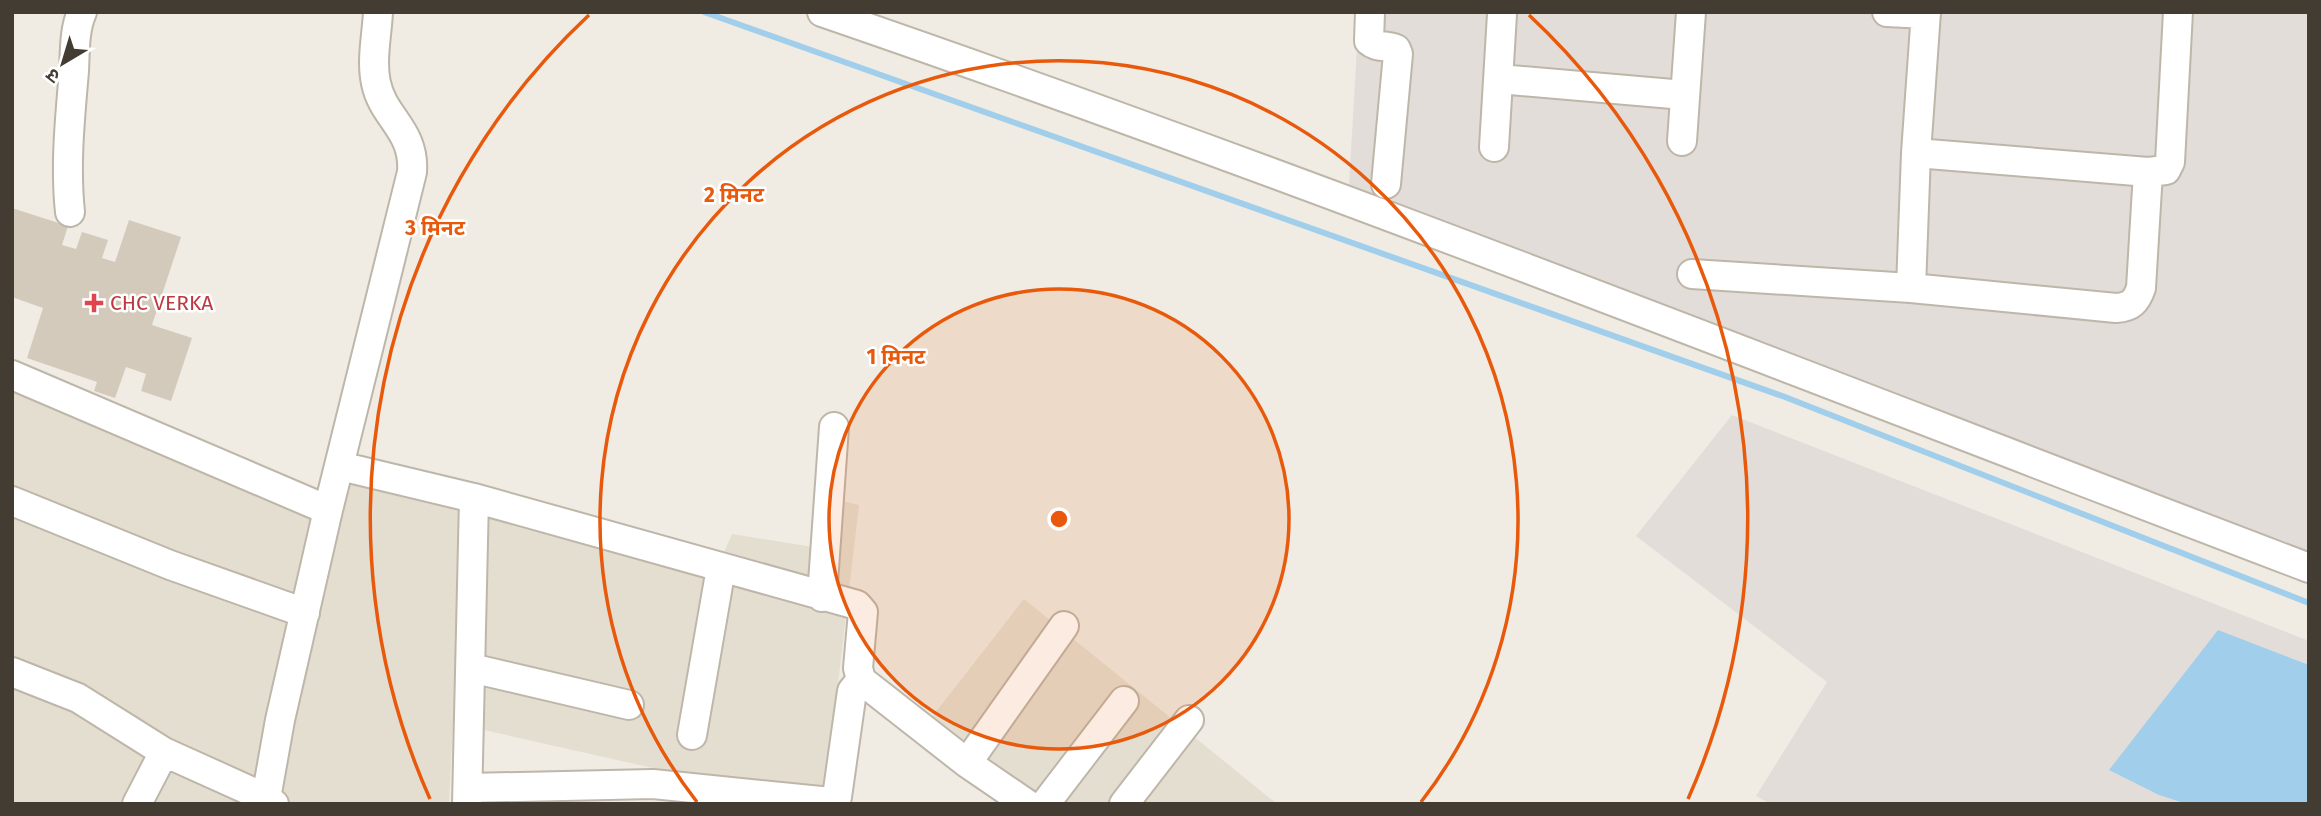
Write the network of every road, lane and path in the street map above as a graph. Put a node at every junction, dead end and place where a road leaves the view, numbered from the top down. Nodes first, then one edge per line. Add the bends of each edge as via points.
1 (82, 12) edge
2 (378, 12) edge
3 (822, 12) edge
4 (1370, 12) edge
5 (1691, 12) edge
6 (1887, 12) edge
7 (2178, 12) edge
8 (1926, 13) edge
9 (1502, 14) edge
10 (1499, 79) junction
11 (1684, 95) junction
12 (1682, 141) dead end
13 (1494, 146) dead end
14 (1916, 153) junction
15 (2148, 172) junction
16 (1386, 184) dead end
17 (70, 212) dead end
18 (1692, 274) dead end
19 (1911, 288) junction
20 (12, 375) edge
21 (834, 427) dead end
22 (340, 466) junction
23 (474, 498) junction
24 (12, 501) edge
25 (328, 510) junction
26 (721, 568) junction
27 (2309, 568) edge
28 (822, 597) junction
29 (305, 613) junction
30 (1064, 626) dead end
31 (471, 668) junction
32 (12, 672) edge
33 (861, 680) junction
34 (1124, 701) dead end
35 (629, 705) dead end
36 (1189, 720) dead end
37 (692, 735) dead end
38 (164, 752) junction
39 (967, 763) junction
40 (468, 796) edge
41 (803, 801) edge
42 (268, 802) edge
43 (137, 804) edge
44 (1027, 804) edge
45 (1045, 804) edge
46 (1124, 804) edge

1 - 17 street via 68,147
2 - 22 street via 376,84 410,144 412,172
3 - 27 street via 1006,75 1511,263
4 - 16 street via 1369,41 1392,47 1398,54
5 - 11 street
6 - 8 street
7 - 15 street via 2170,162 2166,170
8 - 14 street
9 - 10 street
10 - 11 street
10 - 13 street
11 - 12 street
14 - 15 street
14 - 19 street
15 - 19 street via 2141,288 2137,300 2127,307
18 - 19 street
20 - 25 street
21 - 28 street
22 - 23 street
22 - 25 street
23 - 26 street
23 - 31 street
24 - 29 street
25 - 29 street
26 - 28 street
26 - 37 street
28 - 33 street via 853,603 863,612
29 - 42 street via 280,720
30 - 39 street
31 - 35 street
31 - 40 street
32 - 38 street via 78,698
33 - 39 street
33 - 41 street via 852,691 837,797 831,802
34 - 45 street
36 - 46 street
38 - 42 street
38 - 43 street
39 - 44 street
40 - 41 street via 653,784

